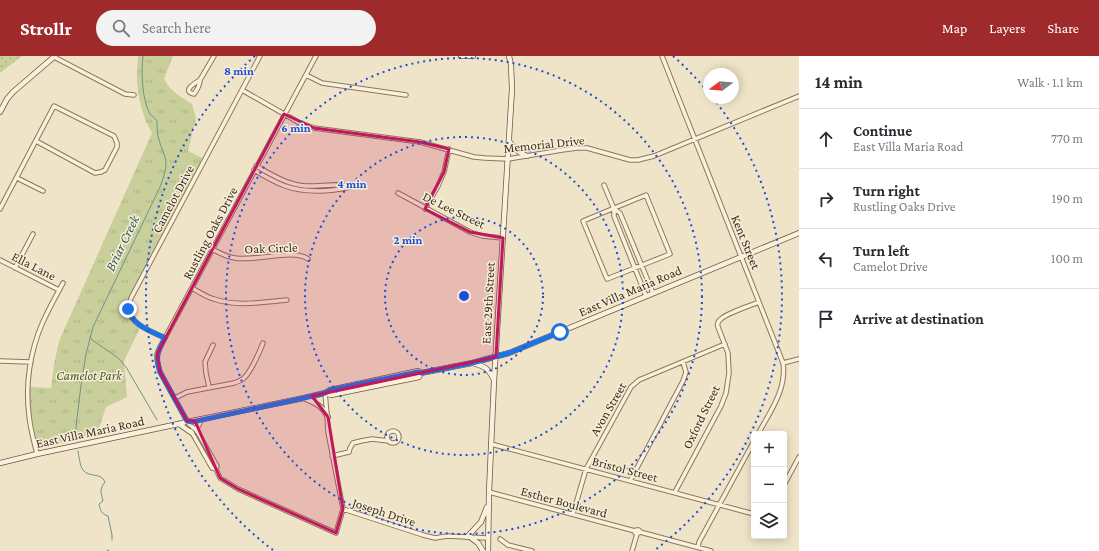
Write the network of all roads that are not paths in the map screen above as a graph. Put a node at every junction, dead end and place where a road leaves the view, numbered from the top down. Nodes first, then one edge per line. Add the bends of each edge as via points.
1 (214, 56) edge
2 (260, 56) edge
3 (316, 56) edge
4 (461, 56) edge
5 (473, 56) edge
6 (509, 56) edge
7 (662, 56) edge
8 (54, 57) edge
9 (306, 75) junction
10 (200, 80) dead end
11 (242, 90) junction
12 (134, 95) dead end
13 (406, 95) dead end
14 (799, 96) edge
15 (0, 112) edge
16 (284, 114) junction
17 (695, 139) junction
18 (36, 141) junction
19 (509, 141) junction
20 (450, 149) junction
21 (527, 156) junction
22 (508, 159) junction
23 (255, 168) junction
24 (17, 178) junction
25 (604, 185) dead end
26 (310, 188) junction
27 (43, 191) dead end
28 (398, 193) dead end
29 (1, 206) edge
30 (425, 209) junction
31 (614, 209) junction
32 (799, 233) edge
33 (33, 234) dead end
34 (503, 238) junction
35 (212, 249) junction
36 (741, 257) junction
37 (308, 259) dead end
38 (0, 260) edge
39 (641, 265) junction
40 (15, 268) junction
41 (635, 268) junction
42 (63, 283) dead end
43 (192, 288) junction
44 (59, 290) junction
45 (653, 293) junction
46 (646, 296) junction
47 (288, 300) dead end
48 (759, 302) junction
49 (165, 338) junction
50 (262, 343) dead end
51 (725, 344) junction
52 (213, 345) dead end
53 (496, 357) junction
54 (799, 359) edge
55 (0, 361) edge
56 (31, 362) junction
57 (683, 362) junction
58 (472, 363) junction
59 (783, 363) junction
60 (494, 381) junction
61 (208, 387) junction
62 (325, 393) junction
63 (175, 398) junction
64 (304, 398) junction
65 (328, 417) junction
66 (200, 420) junction
67 (186, 423) junction
68 (760, 431) edge
69 (195, 432) junction
70 (388, 441) dead end
71 (491, 444) junction
72 (751, 446) edge
73 (37, 454) junction
74 (332, 456) junction
75 (799, 457) edge
76 (0, 463) edge
77 (586, 469) junction
78 (787, 479) edge
79 (630, 481) junction
80 (489, 492) junction
81 (675, 492) junction
82 (488, 504) junction
83 (719, 505) junction
84 (343, 509) junction
85 (751, 513) edge
86 (573, 514) junction
87 (637, 532) junction
88 (469, 537) junction
89 (487, 538) junction
90 (500, 540) dead end
91 (698, 547) junction
92 (483, 551) edge
93 (488, 551) edge
94 (532, 551) edge
95 (632, 551) edge
96 (711, 551) edge

1 - 10 street
2 - 11 street, Camelot Drive
3 - 9 street, Rustling Oaks Drive
4 - 5 main road
6 - 19 main road, East 29th Street via 512,89
7 - 17 street, Kent Street
8 - 12 street via 125,94
8 - 15 main road via 13,92
9 - 13 street via 322,83
9 - 16 street, Rustling Oaks Drive
11 - 16 street, Memorial Drive
11 - 49 street, Camelot Drive via 131,298 128,309 135,322
14 - 17 street, Memorial Drive
16 - 20 street, Memorial Drive via 314,128 420,142
16 - 23 street, Rustling Oaks Drive
17 - 21 street, Memorial Drive via 638,160 588,148
17 - 36 street, Kent Street
18 - 18 street via 54,106 114,136 117,143 105,170 95,172
18 - 24 street
19 - 21 main road via 516,150
19 - 22 main road, East 29th Street
20 - 22 street, Memorial Drive via 474,156
20 - 30 street via 444,172
21 - 22 street, Memorial Drive
22 - 34 main road, East 29th Street
23 - 26 street via 288,183
23 - 35 street, Rustling Oaks Drive
24 - 27 street
24 - 29 street
25 - 31 street
26 - 26 street via 336,190 350,187 342,185
28 - 30 street, De Lee Street
30 - 34 street, De Lee Street via 470,232
31 - 39 street via 620,213
31 - 39 street via 646,195 670,254
31 - 41 street via 614,216
31 - 41 street via 583,221 607,279
32 - 36 main road, East Villa Maria Road
33 - 40 street
34 - 53 main road, East 29th Street
35 - 37 street, Oak Circle via 236,259 296,254
35 - 43 street, Rustling Oaks Drive
36 - 45 main road, East Villa Maria Road
36 - 48 street, Kent Street
38 - 40 street, Ella Lane
39 - 41 street
39 - 45 street
40 - 44 street, Ella Lane
41 - 46 street
42 - 44 street
43 - 47 street via 210,298 227,303
43 - 49 street, Rustling Oaks Drive
44 - 56 street via 34,345
45 - 46 main road, East Villa Maria Road
46 - 53 main road, East Villa Maria Road
48 - 51 street, Oxford Street via 724,316 718,322
48 - 59 street, Kent Street
49 - 63 street, Rustling Oaks Drive via 157,354 157,360 160,372
50 - 61 street via 244,378 234,383
51 - 57 street, Avon Street
51 - 81 street, Oxford Street via 730,373 726,393
52 - 61 street via 205,362
53 - 58 main road, East Villa Maria Road
53 - 60 main road, East 29th Street
54 - 59 street
55 - 56 street
56 - 73 street via 29,415
57 - 77 street, Avon Street via 639,380 631,387
57 - 79 street via 686,372 683,381
58 - 60 main road via 488,368
58 - 62 main road, East Villa Maria Road via 338,394
59 - 68 street, Kent Street via 781,388
60 - 71 main road, East 29th Street
61 - 63 street
62 - 64 main road, East Villa Maria Road
62 - 65 street, Joseph Drive
63 - 67 street, Rustling Oaks Drive
64 - 65 main road via 325,410
64 - 66 main road, East Villa Maria Road
65 - 74 street, Joseph Drive
66 - 67 main road, East Villa Maria Road
66 - 69 main road
67 - 69 main road
67 - 69 street
67 - 73 main road, East Villa Maria Road
69 - 84 street via 212,468 216,469 220,478 238,489 336,534
70 - 74 street via 372,439 353,443 350,452
71 - 77 street, Bristol Street
71 - 80 main road, East 29th Street
72 - 83 street
73 - 76 main road, East Villa Maria Road
74 - 84 street, Joseph Drive
75 - 78 street
77 - 79 street, Bristol Street
77 - 86 street, Avon Street
79 - 81 street, Bristol Street
80 - 82 main road, East 29th Street
80 - 86 street, Esther Boulevard
81 - 83 street, Bristol Street
82 - 88 main road via 481,522
82 - 89 main road, East 29th Street
83 - 85 street, Bristol Street
83 - 91 street
84 - 88 street, Joseph Drive via 423,536
86 - 87 street, Esther Boulevard
87 - 91 street, Esther Boulevard
87 - 95 street
88 - 89 street, Joseph Drive
88 - 92 main road
89 - 93 main road, East 29th Street
90 - 94 street via 508,545
91 - 96 street, Esther Boulevard

